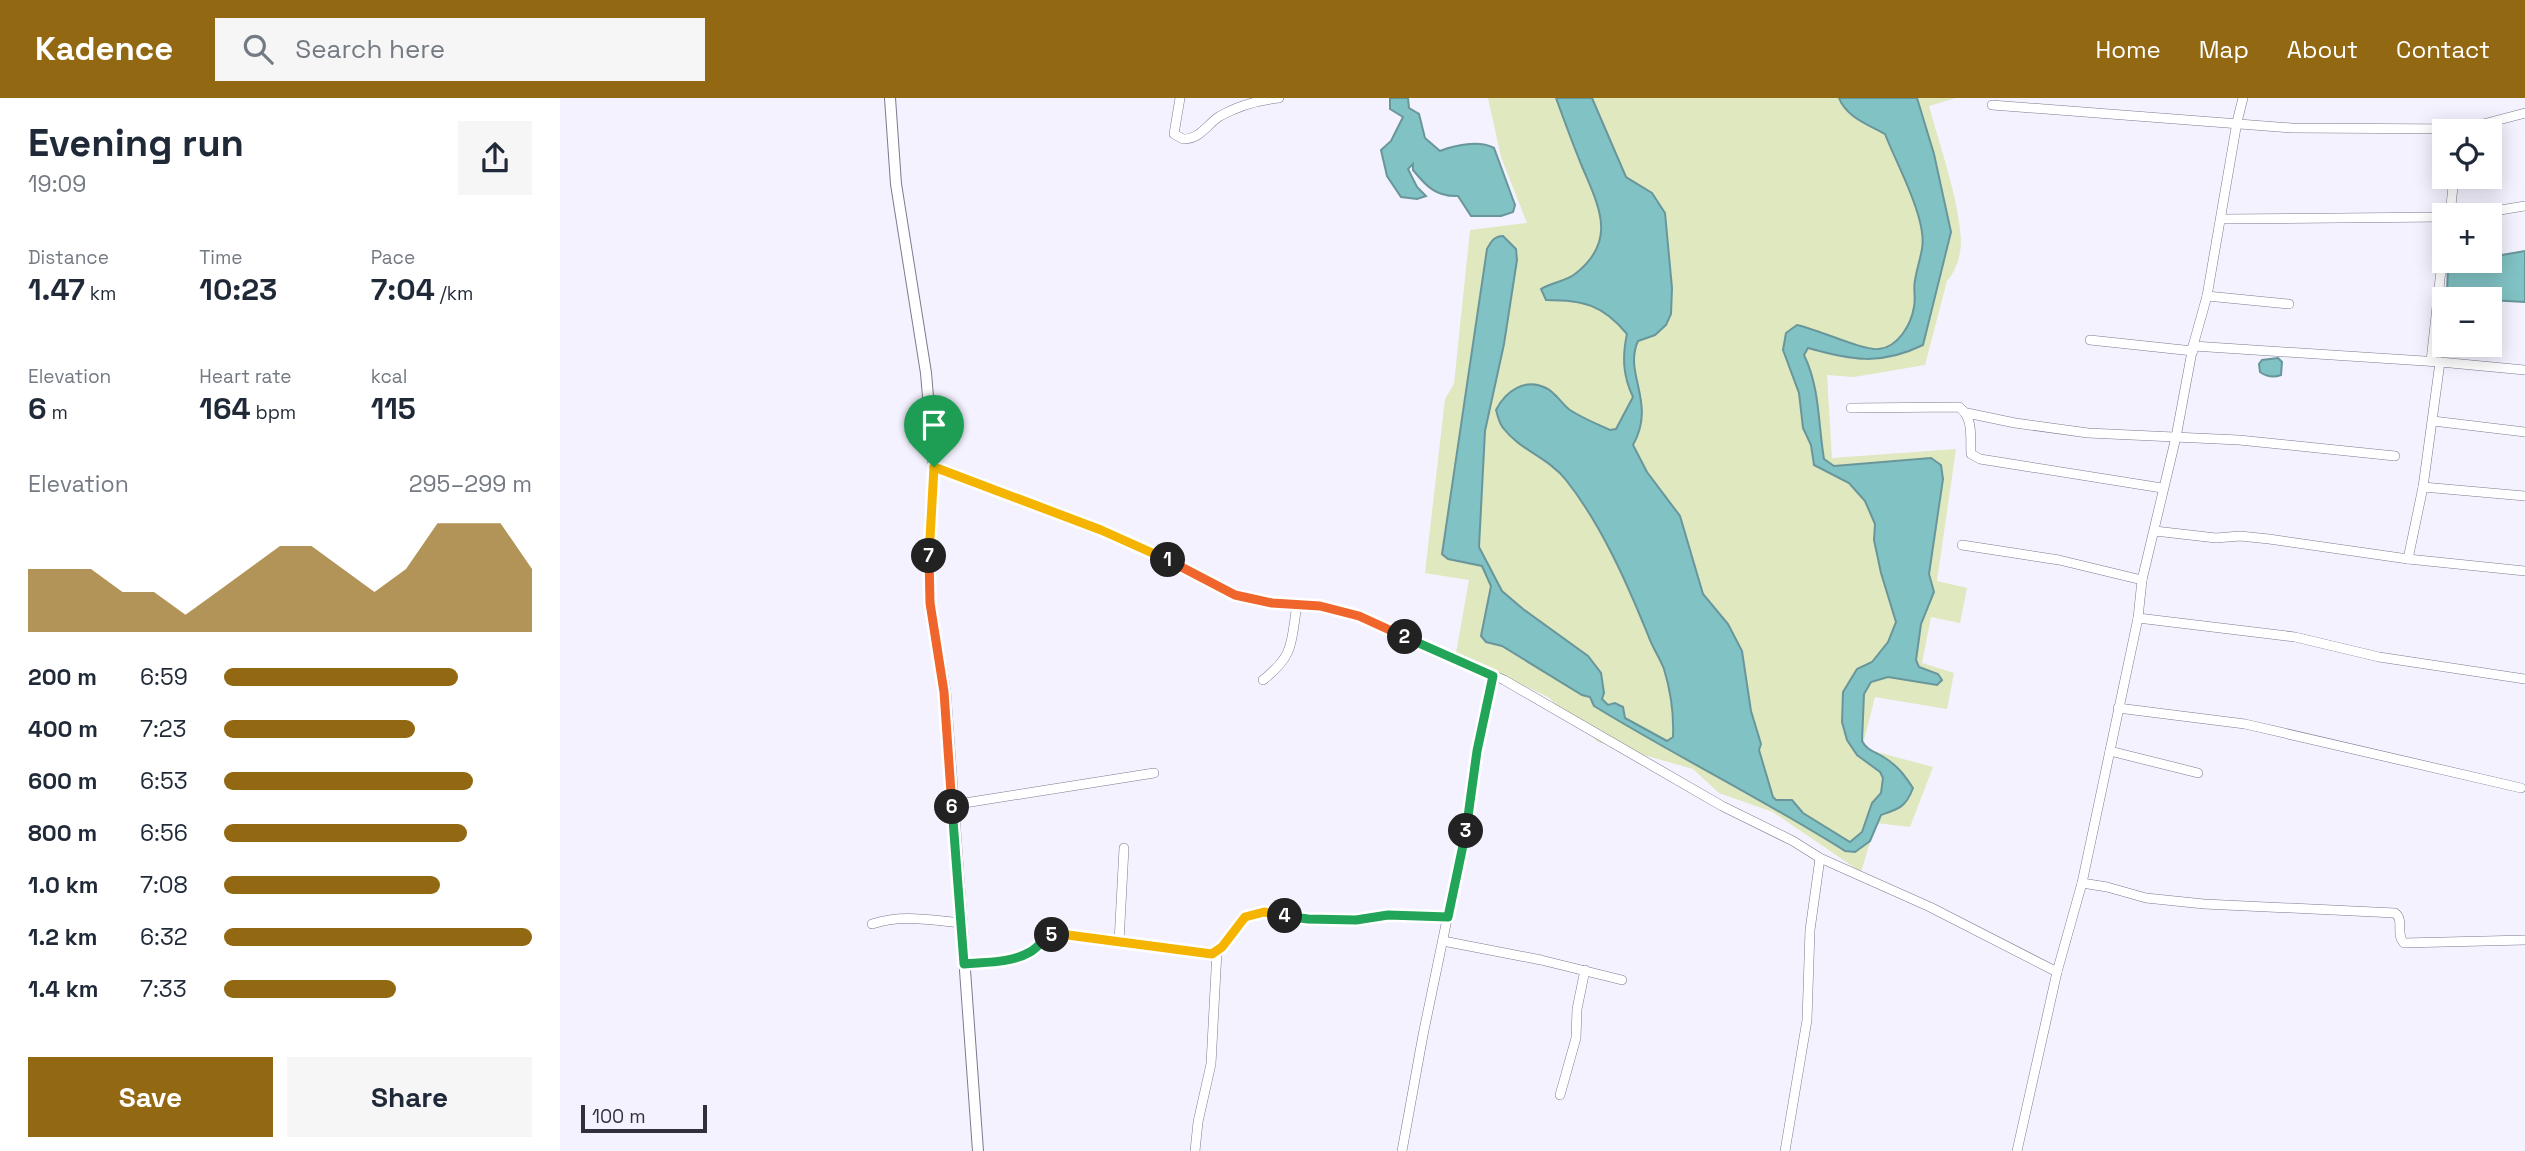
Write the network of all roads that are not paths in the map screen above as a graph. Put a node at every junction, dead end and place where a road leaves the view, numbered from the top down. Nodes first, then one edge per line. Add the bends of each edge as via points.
1 (890, 98) edge
2 (1180, 98) edge
3 (1279, 98) edge
4 (2243, 98) edge
5 (1992, 105) dead end
6 (2525, 113) edge
7 (2502, 119) edge
8 (2237, 122) junction
9 (2432, 130) edge
10 (2525, 206) edge
11 (2502, 210) edge
12 (2432, 217) edge
13 (2221, 219) junction
14 (2442, 273) edge
15 (2207, 296) junction
16 (2289, 304) dead end
17 (2090, 340) dead end
18 (2193, 348) junction
19 (2436, 362) junction
20 (2525, 370) edge
21 (1851, 408) dead end
22 (1967, 413) junction
23 (2433, 421) junction
24 (2525, 432) edge
25 (2176, 437) junction
26 (2395, 456) dead end
27 (934, 467) junction
28 (2423, 487) junction
29 (2162, 488) junction
30 (2525, 496) edge
31 (2155, 530) junction
32 (1962, 545) dead end
33 (2408, 559) junction
34 (2525, 571) edge
35 (2142, 580) junction
36 (1297, 604) junction
37 (2138, 618) junction
38 (1493, 676) junction
39 (2525, 679) edge
40 (1263, 680) dead end
41 (2118, 708) junction
42 (2110, 751) junction
43 (1154, 773) dead end
44 (2198, 773) dead end
45 (2521, 788) dead end
46 (952, 805) junction
47 (1124, 848) dead end
48 (1820, 858) junction
49 (2082, 883) junction
50 (1448, 917) junction
51 (961, 923) junction
52 (872, 924) dead end
53 (2525, 940) edge
54 (1443, 941) junction
55 (1119, 942) junction
56 (1217, 951) junction
57 (964, 964) junction
58 (1586, 970) junction
59 (2057, 972) junction
60 (1622, 980) dead end
61 (1560, 1095) dead end
62 (978, 1151) edge
63 (1195, 1151) edge
64 (1402, 1151) edge
65 (1785, 1151) edge
66 (2017, 1151) edge

1 - 27 street via 896,184 926,373
2 - 3 street via 1174,134 1183,139 1196,136 1235,109
4 - 8 street
5 - 8 street
6 - 7 street
8 - 9 street via 2292,128
8 - 13 street
10 - 11 street
12 - 13 street
13 - 15 street
14 - 19 street
15 - 16 street
15 - 18 street
17 - 18 street
18 - 19 street
18 - 25 street
19 - 20 street
19 - 23 street
21 - 22 street via 1959,407
22 - 25 street via 2088,433
22 - 29 street via 1971,454 1980,460
23 - 24 street
23 - 28 street
25 - 26 street
25 - 29 street
27 - 36 street via 1101,530 1235,595
27 - 46 street via 930,603 944,692
28 - 30 street
28 - 33 street
29 - 31 street
31 - 33 street via 2269,539
31 - 35 street
32 - 35 street via 2059,560
33 - 34 street
35 - 37 street
36 - 38 street via 1359,616
36 - 40 street via 1290,652
37 - 39 street via 2295,637 2379,657
37 - 41 street
38 - 48 street
38 - 50 street
41 - 42 street
41 - 45 street via 2245,724
42 - 44 street
42 - 49 street
43 - 46 street
46 - 51 street
47 - 55 street
48 - 59 street via 1930,907
48 - 65 street via 1810,930 1807,1020
49 - 53 street via 2146,898 2204,904 2395,913 2404,943
49 - 59 street
50 - 54 street
50 - 56 street via 1388,915 1334,920 1264,912 1245,917
51 - 52 street via 906,917
51 - 57 street
54 - 58 street
54 - 64 street
55 - 56 street via 1201,954
55 - 57 street via 1052,935 1020,957
56 - 63 street via 1211,1064
57 - 62 street
58 - 60 street
58 - 61 street via 1576,1038
59 - 66 street

